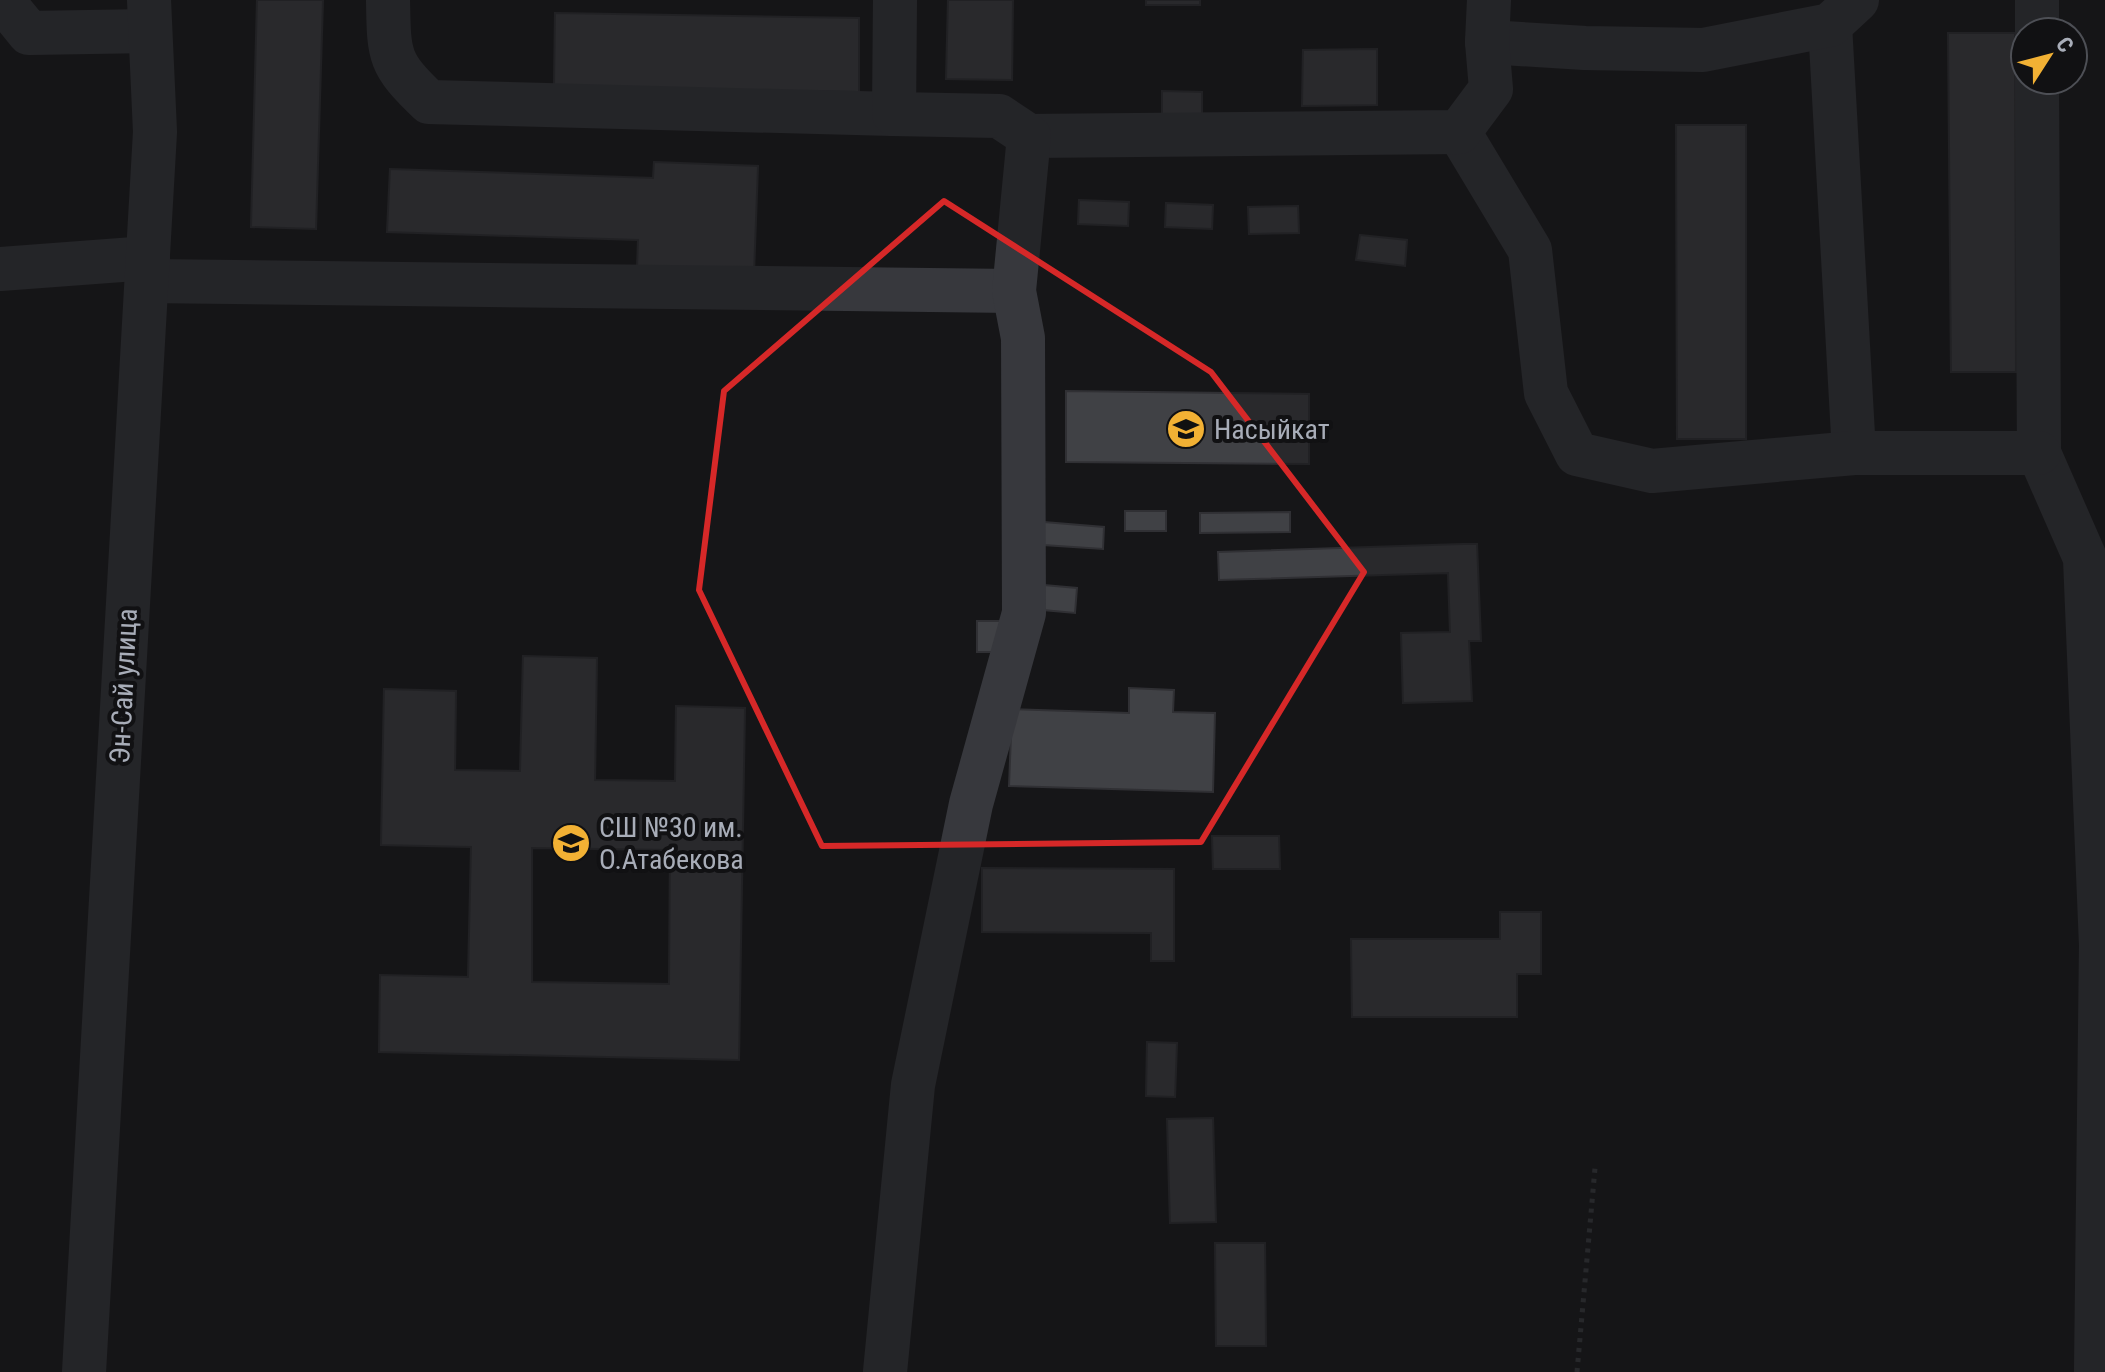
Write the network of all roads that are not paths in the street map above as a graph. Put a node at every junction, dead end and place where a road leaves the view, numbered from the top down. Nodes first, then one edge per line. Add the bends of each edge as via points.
1 (2, 0) edge
2 (388, 0) edge
3 (895, 0) edge
4 (1843, 13) edge
5 (150, 15) edge
6 (1488, 21) edge
7 (2037, 96) edge
8 (894, 114) junction
9 (1459, 132) junction
10 (1029, 136) junction
11 (0, 269) edge
12 (147, 270) junction
13 (1014, 291) junction
14 (1854, 453) junction
15 (2039, 453) junction
16 (2095, 558) edge
17 (2103, 945) edge
18 (84, 1372) edge
19 (885, 1372) edge
20 (2096, 1372) edge

1 - 5 street via 29,33
2 - 8 street via 389,48 403,77 429,102
3 - 8 street
4 - 6 street via 1703,50 1585,48
4 - 14 street
5 - 12 street, Эн-Сай улица via 155,132
6 - 9 street via 1491,89
7 - 15 street
8 - 10 street via 999,116
9 - 10 street
9 - 14 street via 1530,250 1546,393 1577,454 1652,471
10 - 13 street
11 - 12 street
12 - 13 street
12 - 18 street, Эн-Сай улица
13 - 19 street via 1023,338 1024,613 971,804 913,1085
14 - 15 street
15 - 16 street
16 - 17 street
17 - 20 street

